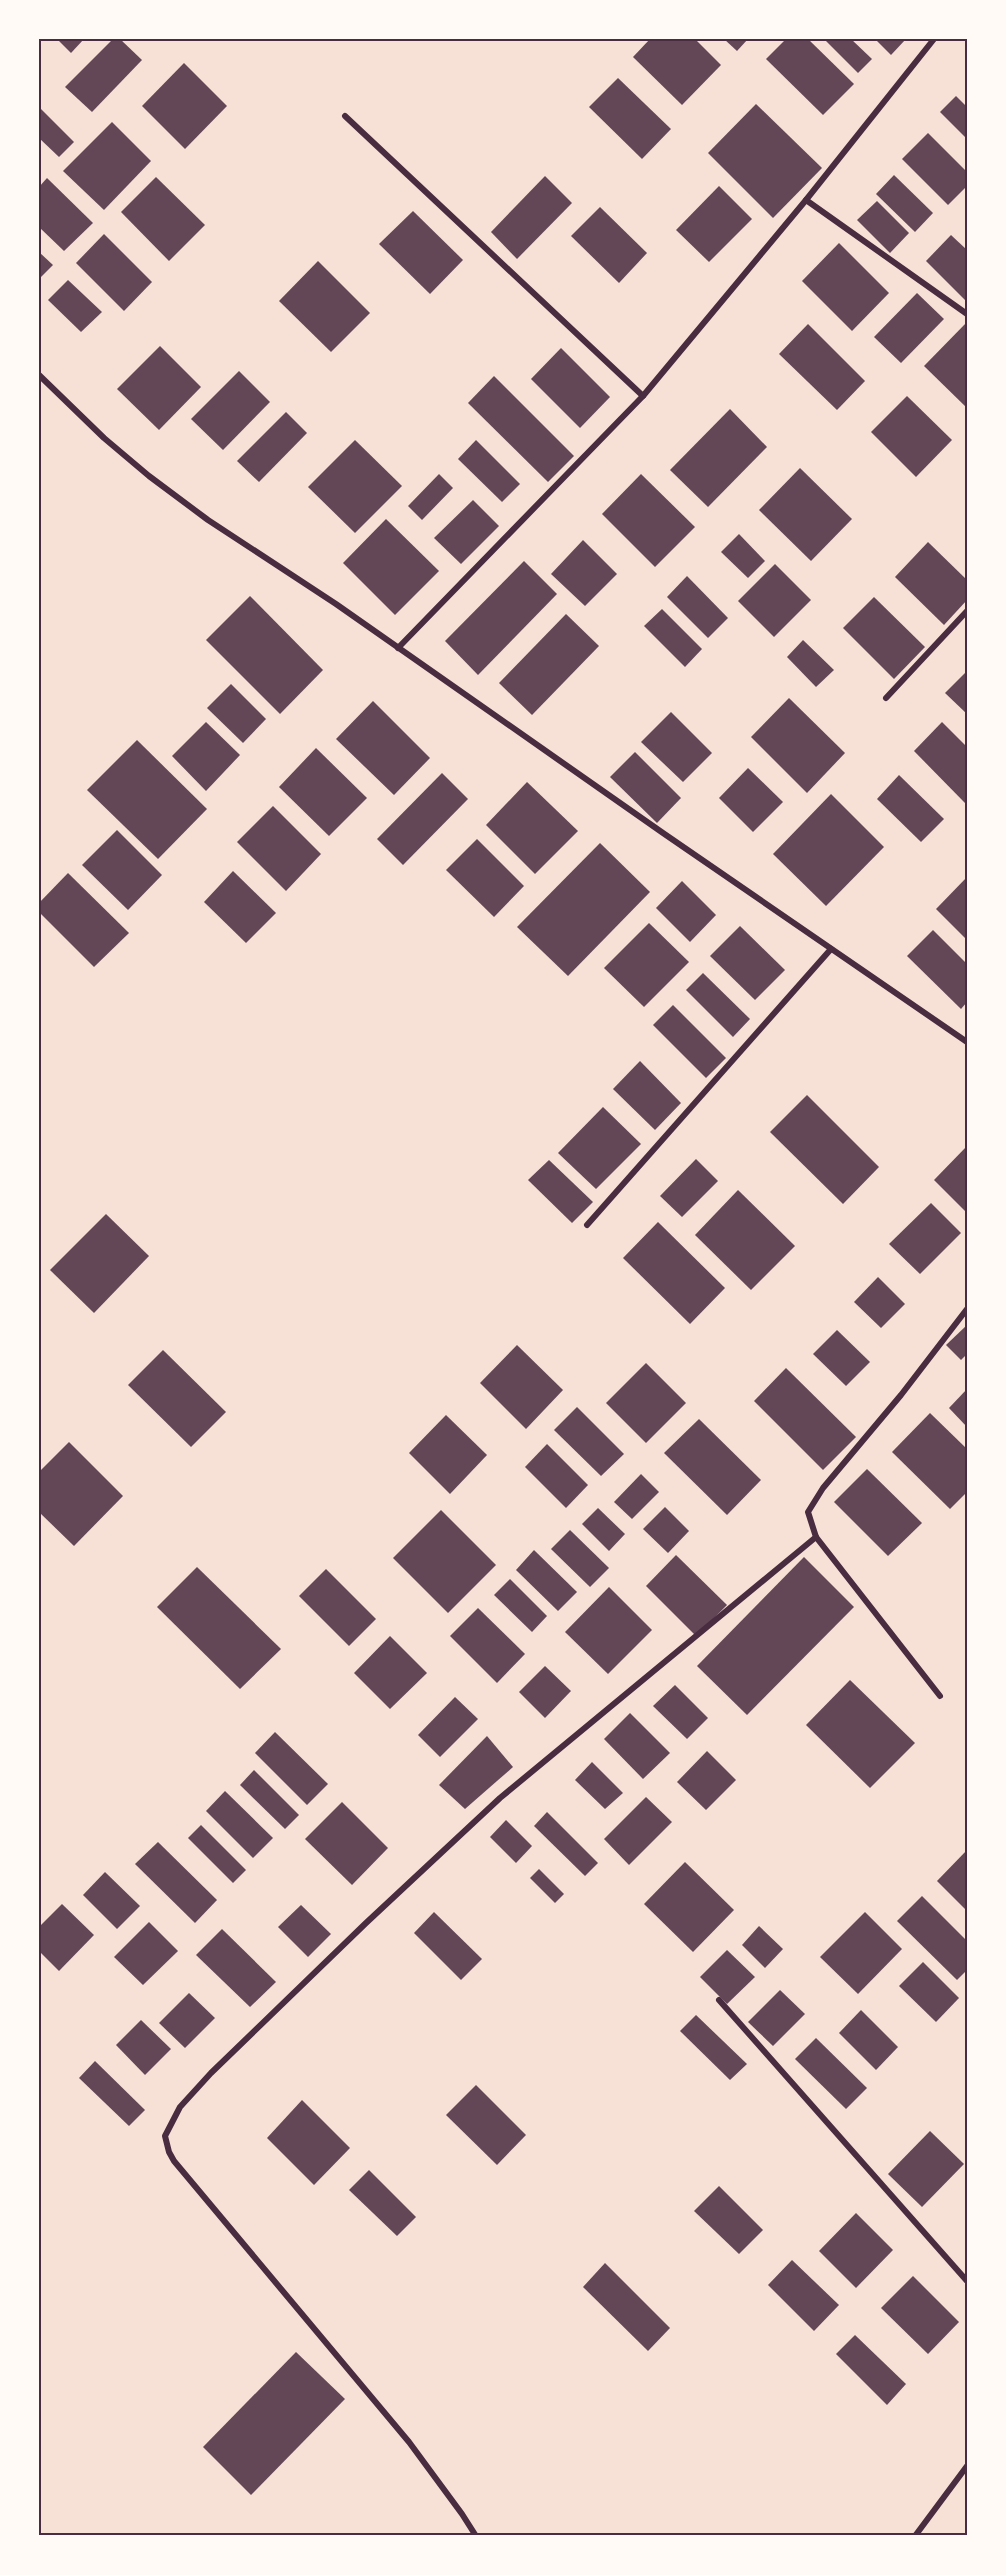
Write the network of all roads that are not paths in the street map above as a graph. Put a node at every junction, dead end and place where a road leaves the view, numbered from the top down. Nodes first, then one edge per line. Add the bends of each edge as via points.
1 (934, 39) edge
2 (345, 116) dead end
3 (806, 200) junction
4 (967, 314) edge
5 (39, 375) edge
6 (643, 396) junction
7 (967, 611) edge
8 (398, 648) junction
9 (886, 698) dead end
10 (831, 949) junction
11 (967, 1042) edge
12 (587, 1225) dead end
13 (967, 1309) edge
14 (816, 1537) junction
15 (940, 1696) dead end
16 (719, 2000) dead end
17 (967, 2281) edge
18 (967, 2466) edge
19 (476, 2536) edge
20 (915, 2536) edge

1 - 3 street
2 - 6 street
3 - 4 street
3 - 6 street
5 - 8 street via 148,476
6 - 8 street
7 - 9 street
8 - 10 street
10 - 11 street
10 - 12 street
13 - 14 street via 814,1500 808,1516
14 - 15 street
14 - 19 street via 500,1798 219,2066 180,2107 168,2128 165,2139 174,2162 410,2442
16 - 17 street
18 - 20 street

